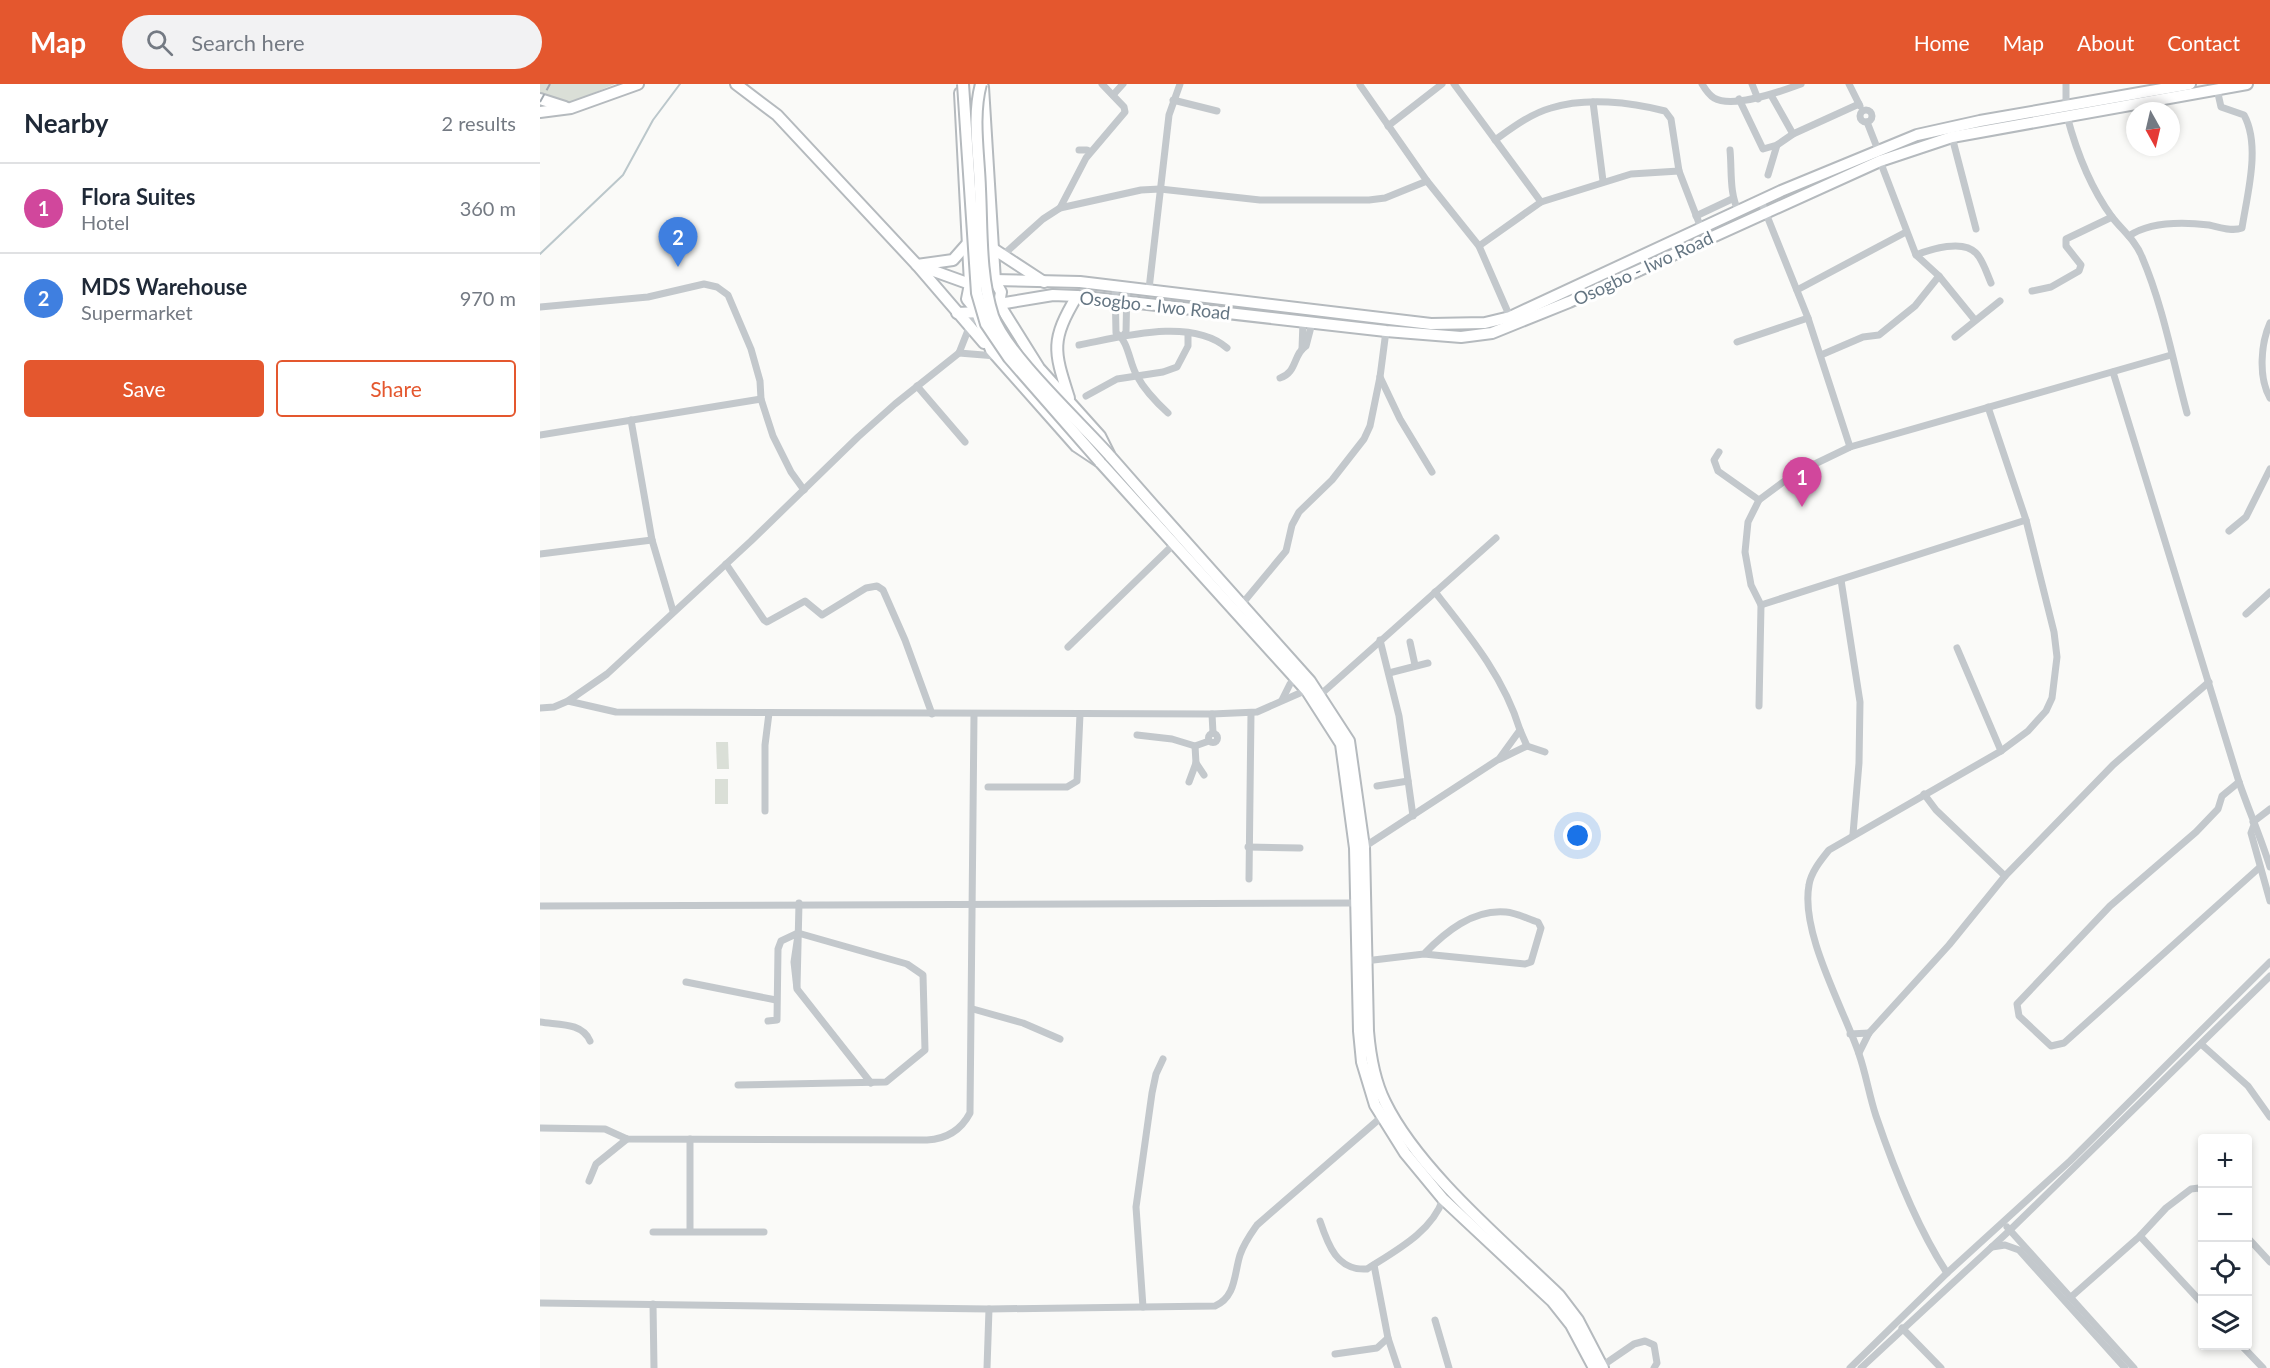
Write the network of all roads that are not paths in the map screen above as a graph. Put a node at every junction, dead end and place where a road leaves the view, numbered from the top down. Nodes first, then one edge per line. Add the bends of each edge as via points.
1 (638, 84) edge
2 (963, 84) edge
3 (982, 84) edge
4 (1102, 84) edge
5 (1123, 84) edge
6 (1180, 84) edge
7 (1442, 84) edge
8 (1454, 84) edge
9 (1702, 84) edge
10 (1752, 84) edge
11 (1801, 84) edge
12 (1849, 84) edge
13 (2066, 84) edge
14 (2190, 84) edge
15 (2247, 84) edge
16 (738, 85) edge
17 (1360, 85) edge
18 (2217, 89) junction
19 (1113, 95) junction
20 (1771, 95) junction
21 (540, 99) edge
22 (1738, 99) junction
23 (1758, 99) junction
24 (1173, 100) junction
25 (1593, 102) junction
26 (1861, 107) junction
27 (571, 108) junction
28 (2066, 110) junction
29 (1217, 111) dead end
30 (540, 112) edge
31 (2033, 116) junction
32 (1388, 126) junction
33 (1793, 134) junction
34 (1952, 137) junction
35 (1495, 140) junction
36 (1777, 145) junction
37 (1730, 150) dead end
38 (1879, 155) junction
39 (1679, 171) junction
40 (1768, 175) dead end
41 (1427, 180) junction
42 (1603, 181) junction
43 (1160, 189) junction
44 (1732, 199) junction
45 (1541, 202) junction
46 (1763, 206) junction
47 (1060, 208) junction
48 (1738, 212) junction
49 (1696, 216) junction
50 (2112, 217) junction
51 (1701, 228) junction
52 (1976, 228) dead end
53 (1906, 232) junction
54 (2129, 236) junction
55 (968, 243) junction
56 (1479, 246) junction
57 (996, 253) junction
58 (1916, 255) junction
59 (969, 256) junction
60 (917, 265) junction
61 (1939, 276) junction
62 (995, 281) junction
63 (1044, 282) junction
64 (1991, 283) dead end
65 (970, 284) junction
66 (1114, 285) junction
67 (1127, 287) junction
68 (1149, 289) junction
69 (1797, 290) junction
70 (2032, 291) dead end
71 (1077, 296) junction
72 (1114, 299) junction
73 (1126, 301) junction
74 (2000, 301) dead end
75 (999, 304) junction
76 (540, 307) edge
77 (976, 310) junction
78 (957, 313) junction
79 (1510, 316) junction
80 (1808, 318) junction
81 (1974, 319) junction
82 (1307, 322) junction
83 (2270, 323) edge
84 (969, 327) junction
85 (1386, 331) junction
86 (1188, 333) junction
87 (1122, 337) junction
88 (1955, 337) dead end
89 (1737, 342) dead end
90 (1079, 345) dead end
91 (1227, 348) dead end
92 (959, 353) junction
93 (993, 353) junction
94 (1821, 355) junction
95 (2171, 355) junction
96 (2113, 372) junction
97 (1136, 375) junction
98 (1380, 376) junction
99 (1280, 378) dead end
100 (917, 386) junction
101 (1086, 396) dead end
102 (2270, 398) edge
103 (761, 399) junction
104 (1070, 402) junction
105 (1988, 407) junction
106 (1168, 413) dead end
107 (2187, 413) dead end
108 (632, 420) junction
109 (540, 435) edge
110 (966, 442) dead end
111 (1850, 447) junction
112 (1719, 452) dead end
113 (1110, 456) junction
114 (1100, 462) junction
115 (2270, 469) edge
116 (1432, 472) dead end
117 (804, 490) junction
118 (1759, 500) junction
119 (2026, 520) junction
120 (2229, 531) dead end
121 (1496, 538) dead end
122 (652, 540) junction
123 (1175, 543) junction
124 (540, 554) edge
125 (726, 564) junction
126 (1841, 580) junction
127 (1435, 592) junction
128 (2270, 592) edge
129 (1242, 604) junction
130 (1761, 605) junction
131 (674, 611) junction
132 (2246, 614) dead end
133 (1380, 640) junction
134 (1410, 642) dead end
135 (1068, 647) dead end
136 (1957, 648) dead end
137 (1428, 663) dead end
138 (1415, 665) junction
139 (1389, 673) junction
140 (1298, 676) junction
141 (2209, 682) junction
142 (1309, 688) junction
143 (1320, 695) junction
144 (1282, 700) junction
145 (568, 701) junction
146 (1759, 706) dead end
147 (540, 708) edge
148 (769, 713) junction
149 (1251, 713) junction
150 (932, 714) junction
151 (1080, 714) junction
152 (1212, 714) junction
153 (974, 715) junction
154 (1520, 730) junction
155 (1137, 735) dead end
156 (1195, 746) junction
157 (1527, 746) junction
158 (2001, 751) junction
159 (1545, 752) dead end
160 (1499, 759) junction
161 (1196, 764) junction
162 (1204, 775) dead end
163 (1408, 781) junction
164 (1189, 782) dead end
165 (2239, 782) junction
166 (1377, 786) dead end
167 (988, 787) dead end
168 (1924, 794) junction
169 (2270, 808) edge
170 (765, 811) dead end
171 (1413, 816) junction
172 (2254, 824) junction
173 (1853, 834) junction
174 (1248, 847) junction
175 (1364, 847) junction
176 (1300, 848) dead end
177 (2260, 867) junction
178 (2270, 867) edge
179 (2006, 876) junction
180 (1249, 879) dead end
181 (2270, 901) edge
182 (799, 903) junction
183 (1358, 903) junction
184 (973, 904) junction
185 (540, 906) edge
186 (798, 934) junction
187 (1424, 954) junction
188 (1365, 961) junction
189 (2270, 962) edge
190 (2270, 976) edge
191 (686, 982) dead end
192 (776, 1000) junction
193 (973, 1009) junction
194 (768, 1021) dead end
195 (540, 1022) edge
196 (1869, 1033) junction
197 (1851, 1034) junction
198 (1060, 1039) dead end
199 (590, 1041) dead end
200 (2201, 1044) junction
201 (1859, 1053) junction
202 (1163, 1059) dead end
203 (871, 1083) junction
204 (738, 1086) dead end
205 (1385, 1114) junction
206 (2270, 1117) edge
207 (540, 1128) edge
208 (627, 1139) junction
209 (690, 1139) junction
210 (589, 1181) dead end
211 (2198, 1188) edge
212 (1443, 1199) junction
213 (1320, 1221) dead end
214 (2004, 1224) junction
215 (690, 1231) junction
216 (2009, 1231) junction
217 (653, 1232) dead end
218 (764, 1232) dead end
219 (2140, 1236) junction
220 (2251, 1242) edge
221 (1992, 1247) junction
222 (2270, 1262) edge
223 (1374, 1265) junction
224 (1947, 1273) junction
225 (2071, 1297) junction
226 (2198, 1299) edge
227 (540, 1303) edge
228 (652, 1304) junction
229 (1143, 1307) junction
230 (989, 1309) junction
231 (1434, 1320) dead end
232 (1902, 1328) junction
233 (1388, 1338) junction
234 (2246, 1350) edge
235 (1335, 1354) dead end
236 (1600, 1367) edge
237 (654, 1368) edge
238 (987, 1368) edge
239 (1398, 1368) edge
240 (1449, 1368) edge
241 (1654, 1368) edge
242 (1850, 1368) edge
243 (1861, 1368) edge
244 (1941, 1368) edge
245 (2125, 1368) edge
246 (2134, 1368) edge
247 (2263, 1368) edge

1 - 27 main road
2 - 55 main road via 959,106
2 - 114 main road, bridge via 976,293 986,324 1009,358
3 - 57 main road
3 - 113 main road, bridge via 976,108 981,216 986,286 994,318 1013,349
4 - 19 street
5 - 19 street
6 - 24 street
7 - 32 street
8 - 35 street
9 - 22 street via 1713,98
10 - 23 street
11 - 20 street
12 - 26 street
13 - 28 street
14 - 28 main road, Osogbo - Iwo Road
15 - 18 main road, Osogbo - Iwo Road
16 - 60 main road via 777,116
17 - 32 street
18 - 28 main road, Osogbo - Iwo Road
18 - 54 street via 2221,107 2244,115 2249,124 2250,168 2242,228 2151,225
19 - 47 street via 1125,112 1088,155
20 - 23 street
20 - 33 street
21 - 27 main road
22 - 23 street
22 - 36 street via 1763,149
24 - 29 street
24 - 43 street
25 - 35 street via 1575,102 1535,114
25 - 39 street via 1665,111 1671,119
25 - 42 street
26 - 33 street
26 - 38 street via 1871,114 1867,122
27 - 30 main road
28 - 31 main road, Osogbo - Iwo Road
28 - 50 street via 2078,152
31 - 34 main road, Osogbo - Iwo Road
31 - 38 main road, Osogbo - Iwo Road via 1917,135
32 - 41 street
33 - 36 street
34 - 38 main road, Osogbo - Iwo Road
34 - 52 street
35 - 45 street
36 - 40 street
37 - 44 street
38 - 46 main road, Osogbo - Iwo Road
38 - 53 street
39 - 42 street via 1631,174
39 - 49 street
41 - 43 street via 1385,198 1369,200 1260,200
41 - 56 street
42 - 45 street
43 - 47 street
43 - 68 street
44 - 48 street
44 - 49 street
45 - 56 street
46 - 48 main road, Osogbo - Iwo Road
46 - 69 street
46 - 85 main road, Osogbo - Iwo Road via 1504,330 1461,337
47 - 57 street
48 - 51 main road, Osogbo - Iwo Road
49 - 51 street
50 - 54 street
50 - 70 street via 2066,239 2066,246 2081,265 2079,271 2051,287
51 - 79 main road, Osogbo - Iwo Road
53 - 58 street
53 - 69 street
54 - 95 street via 2145,266
55 - 59 main road
55 - 60 main road via 953,260
56 - 79 street
57 - 59 main road via 979,261
57 - 62 main road
57 - 63 main road
58 - 61 street
58 - 64 street via 1954,247 1970,249 1977,254
59 - 65 main road
60 - 65 main road
60 - 78 main road
61 - 81 street
61 - 94 street via 1915,306 1879,335 1863,337
62 - 63 main road, Osogbo - Iwo Road
62 - 65 main road via 982,277
62 - 75 main road via 1001,292
63 - 66 main road, Osogbo - Iwo Road
65 - 77 main road via 967,299
66 - 67 main road, Osogbo - Iwo Road
66 - 72 street
67 - 68 main road, Osogbo - Iwo Road
67 - 73 street
68 - 79 main road, Osogbo - Iwo Road via 1431,324 1485,323
69 - 80 street
71 - 72 main road, Osogbo - Iwo Road
71 - 75 main road, Osogbo - Iwo Road via 1053,295
71 - 104 main road via 1061,323 1056,347
72 - 73 main road, Osogbo - Iwo Road
72 - 87 street via 1116,333
73 - 82 main road, Osogbo - Iwo Road
73 - 87 street via 1126,332
74 - 81 street
75 - 77 main road via 991,311
75 - 104 main road via 1039,368
76 - 103 street via 648,297 704,284 717,287 728,295 751,349
77 - 78 main road
77 - 84 street
77 - 93 main road
78 - 84 main road
80 - 89 street
80 - 94 street
81 - 88 street
82 - 85 main road, Osogbo - Iwo Road
82 - 99 street via 1293,369
83 - 102 street via 2263,367
84 - 92 street
84 - 93 main road
85 - 98 street
86 - 87 street
86 - 91 street via 1207,335
86 - 97 street via 1186,352 1177,367
87 - 90 street
87 - 97 street
92 - 93 street
92 - 100 street
93 - 114 main road via 1076,446
94 - 111 street
95 - 96 street
95 - 107 street
96 - 105 street
96 - 141 street
97 - 101 street
97 - 106 street via 1147,393
98 - 116 street via 1404,427
98 - 129 street via 1364,439 1332,480 1299,512 1286,551
100 - 110 street
100 - 117 street
103 - 108 street
103 - 117 street via 781,456
104 - 113 main road via 1106,444
105 - 111 street
105 - 119 street
108 - 109 street
108 - 122 street
111 - 118 street via 1794,474
112 - 118 street via 1714,460 1718,471
113 - 129 main road
114 - 123 main road
115 - 120 street via 2246,517
117 - 125 street
118 - 130 street via 1748,522 1745,552 1751,585
119 - 126 street
119 - 158 street via 2054,632 2055,683 2046,711
121 - 127 street
122 - 124 street
122 - 131 street
123 - 135 street
123 - 140 main road
125 - 131 street
125 - 150 street via 767,622 805,601 822,615 866,588 878,586 905,640
126 - 130 street
126 - 173 street via 1860,702
127 - 133 street
127 - 154 street via 1499,679
128 - 132 street
129 - 140 main road
130 - 146 street
131 - 145 street via 607,674
133 - 139 street
133 - 143 street
134 - 138 street
136 - 158 street
137 - 138 street
138 - 139 street
139 - 163 street
140 - 142 main road
140 - 144 street
141 - 165 street
141 - 179 street via 2113,765
142 - 143 main road
142 - 144 street
142 - 183 main road via 1341,744
143 - 175 main road via 1349,741
144 - 149 street
145 - 147 street
145 - 148 street via 616,712
148 - 150 street
148 - 170 street
149 - 152 street
149 - 174 street
150 - 153 street
151 - 152 street
151 - 153 street
151 - 167 street via 1075,784
152 - 156 street via 1211,737
153 - 184 street
154 - 157 street
154 - 160 street
155 - 156 street
156 - 161 street
157 - 159 street
157 - 160 street
158 - 168 street
160 - 171 street
161 - 162 street
161 - 164 street
163 - 166 street
163 - 171 street
165 - 172 street
165 - 177 street via 2222,796 2218,809 2196,832 2110,906 2017,1004 2019,1016 2051,1046 2064,1043
168 - 173 street
168 - 179 street
169 - 172 street
171 - 175 street
172 - 177 street via 2251,833
172 - 178 street
173 - 197 street via 1829,850 1809,885 1809,908 1824,969
174 - 176 street
174 - 180 street
175 - 183 main road
177 - 181 street
179 - 196 street
182 - 184 street
182 - 185 street
182 - 186 street
183 - 184 street
183 - 188 main road
183 - 205 main road via 1362,1062
184 - 193 street
186 - 192 street via 781,941 778,949
186 - 203 street via 796,989
186 - 203 street via 907,964 923,975 925,1050 886,1082
187 - 187 street via 1447,931 1485,913 1507,912 1538,922 1541,928 1531,962 1525,964
187 - 188 street
188 - 205 main road via 1371,1060
189 - 214 street
190 - 200 street
191 - 192 street
192 - 194 street via 777,1020
193 - 198 street via 1023,1023
193 - 209 street via 970,1113 963,1125 938,1140
195 - 199 street via 581,1028
196 - 197 street
196 - 201 street
197 - 201 street
200 - 206 street via 2248,1086
200 - 216 street
201 - 224 street via 1885,1138 1928,1245
202 - 229 street via 1152,1093 1136,1208
203 - 204 street
205 - 212 main road via 1405,1154
205 - 229 street via 1257,1225 1247,1238 1231,1292 1222,1303 1208,1307
205 - 236 main road via 1414,1150 1559,1295 1578,1320
207 - 208 street via 605,1129
208 - 209 street
208 - 210 street via 596,1164
209 - 215 street
211 - 219 street via 2191,1189 2166,1209
212 - 223 street via 1440,1210 1424,1228
212 - 236 main road via 1552,1301
213 - 223 street via 1335,1257 1361,1269
214 - 216 street
214 - 224 street
215 - 217 street
215 - 218 street
216 - 221 street
216 - 225 street
219 - 225 street
219 - 226 street
220 - 222 street
221 - 232 street
221 - 245 street via 2005,1245 2019,1250
223 - 233 street
224 - 242 street
225 - 246 street
227 - 228 street
228 - 230 street
228 - 237 street
229 - 230 street
230 - 238 street
231 - 240 street
232 - 243 street
232 - 244 street
233 - 235 street via 1377,1348
233 - 239 street
234 - 247 street
236 - 241 street via 1645,1341 1654,1345

